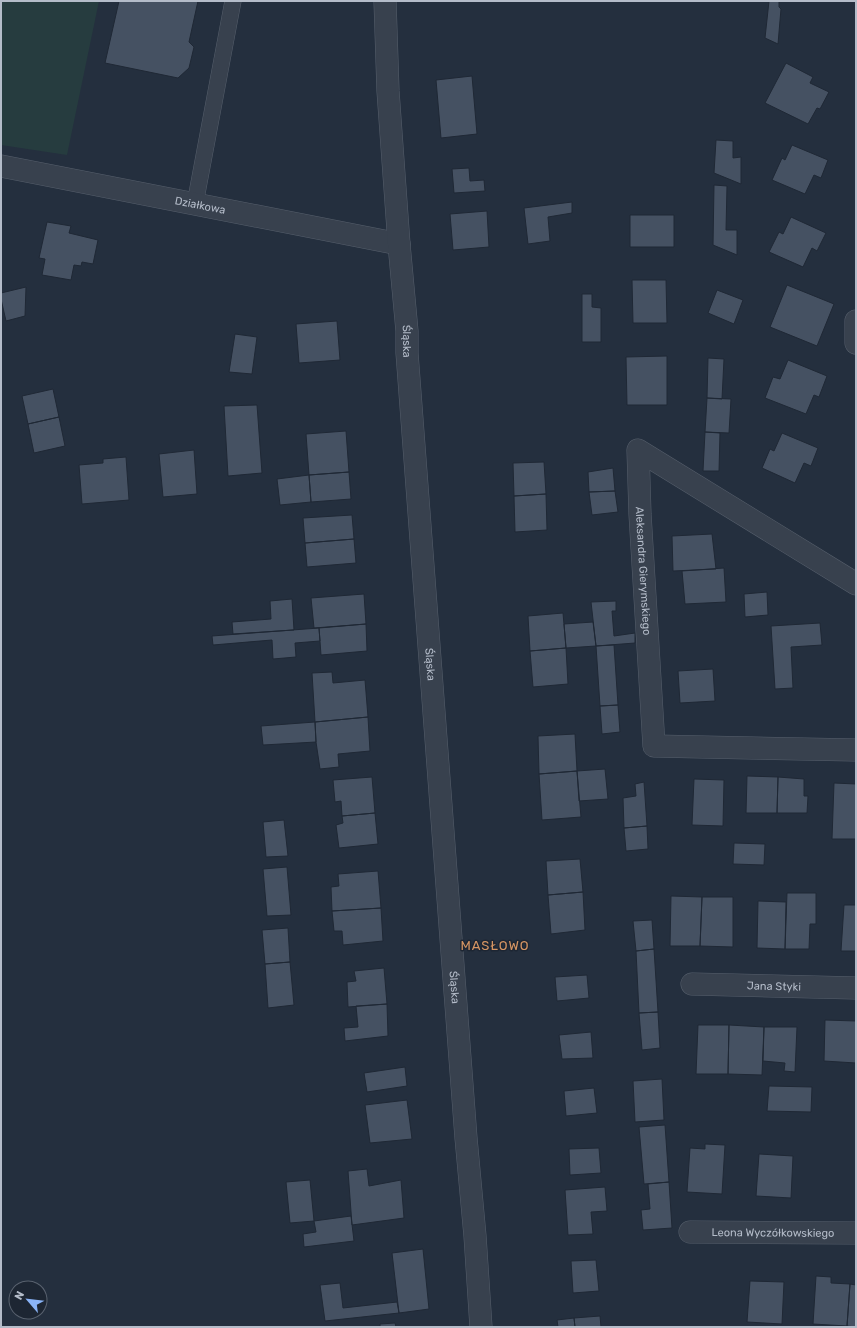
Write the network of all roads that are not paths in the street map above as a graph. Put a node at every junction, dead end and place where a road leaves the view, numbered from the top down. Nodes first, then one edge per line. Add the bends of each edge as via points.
1 (232, 1) edge
2 (384, 1) edge
3 (1, 166) edge
4 (195, 204) junction
5 (399, 244) junction
6 (856, 321) edge
7 (856, 343) edge
8 (856, 584) edge
9 (856, 750) edge
10 (692, 984) dead end
11 (856, 988) edge
12 (690, 1232) dead end
13 (856, 1234) edge
14 (481, 1327) edge

1 - 4 lane
2 - 5 street, Śląska
3 - 4 street, Działkowa
4 - 5 street, Działkowa
5 - 14 street, Śląska
6 - 7 street
8 - 9 street, Aleksandra Gierymskiego via 638,450 654,746
10 - 11 street, Jana Styki
12 - 13 street, Leona Wyczółkowskiego

